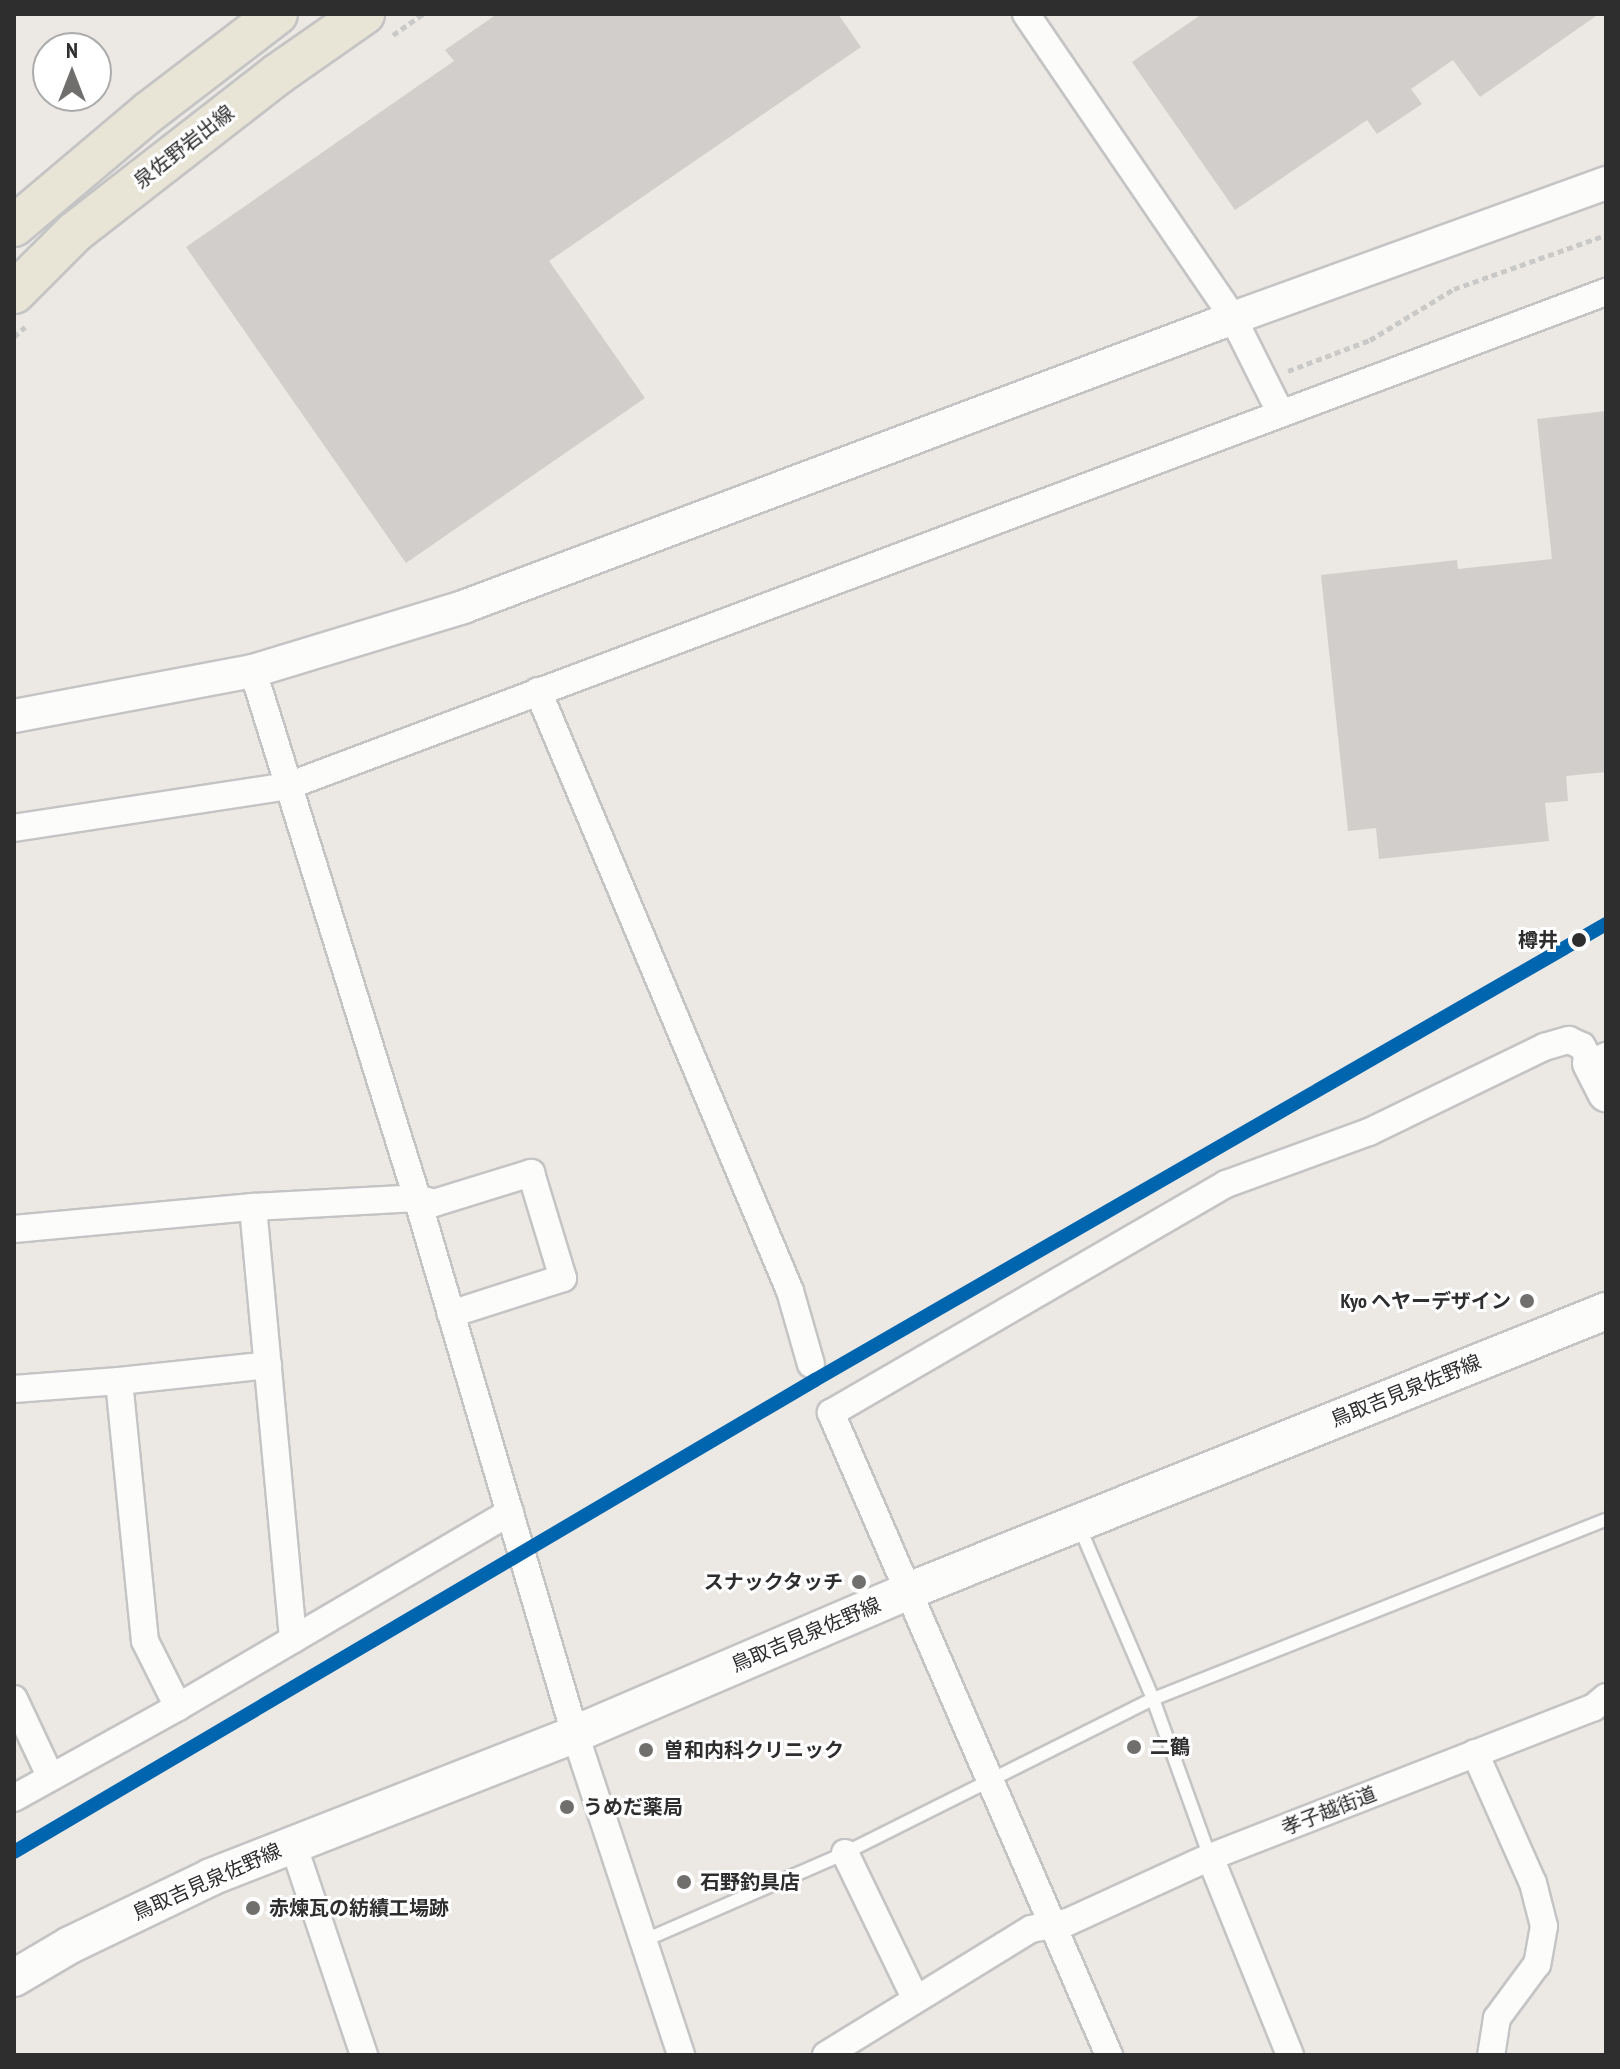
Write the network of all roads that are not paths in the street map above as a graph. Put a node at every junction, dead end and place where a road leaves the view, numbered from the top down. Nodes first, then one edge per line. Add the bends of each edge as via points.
1 (277, 14) edge
2 (364, 14) edge
3 (1026, 14) edge
4 (1606, 183) edge
5 (14, 226) edge
6 (1606, 292) edge
7 (14, 293) edge
8 (1233, 318) junction
9 (1280, 412) junction
10 (253, 671) junction
11 (538, 691) junction
12 (14, 716) edge
13 (288, 786) junction
14 (14, 828) edge
15 (1601, 1071) edge
16 (417, 1198) junction
17 (253, 1207) junction
18 (14, 1229) edge
19 (1606, 1311) edge
20 (451, 1314) junction
21 (811, 1364) dead end
22 (268, 1365) junction
23 (119, 1381) junction
24 (14, 1389) edge
25 (510, 1512) junction
26 (1606, 1520) edge
27 (1078, 1523) junction
28 (911, 1590) junction
29 (293, 1639) junction
30 (1606, 1697) edge
31 (14, 1699) edge
32 (1153, 1699) junction
33 (178, 1707) junction
34 (575, 1734) junction
35 (1475, 1753) junction
36 (50, 1776) junction
37 (990, 1781) junction
38 (14, 1798) edge
39 (293, 1844) junction
40 (845, 1853) junction
41 (1210, 1857) junction
42 (1052, 1925) junction
43 (645, 1940) junction
44 (14, 1978) edge
45 (915, 1998) junction
46 (364, 2055) edge
47 (681, 2055) edge
48 (826, 2055) edge
49 (1109, 2055) edge
50 (1290, 2055) edge
51 (1491, 2055) edge

1 - 5 main road via 149,112
2 - 7 main road, 泉佐野岩出線 via 75,232
3 - 8 street
4 - 8 street
6 - 9 street
8 - 9 street
8 - 10 street via 463,607
9 - 11 street
10 - 12 street
10 - 13 street
11 - 13 street
11 - 21 street via 790,1291
13 - 14 street
13 - 16 street
15 - 28 street via 1582,1046 1569,1040 1544,1047 1369,1132 1226,1184 831,1413
16 - 17 street
16 - 20 street
16 - 20 street via 434,1203 531,1173 563,1278
17 - 18 street
17 - 22 street
19 - 27 main road, 鳥取吉見泉佐野線
20 - 25 street
22 - 23 street
22 - 29 street
23 - 24 street
23 - 33 street via 145,1641
25 - 29 street
25 - 34 street
26 - 32 lane
27 - 28 main road, 鳥取吉見泉佐野線
27 - 32 lane
28 - 34 main road, 鳥取吉見泉佐野線
28 - 37 street
29 - 33 street
30 - 35 street, 孝子越街道 via 1593,1708
31 - 36 street
32 - 37 lane
32 - 41 lane
33 - 36 street
34 - 39 main road, 鳥取吉見泉佐野線
34 - 43 street
35 - 41 street, 孝子越街道
35 - 51 street via 1533,1883 1544,1926 1537,1964 1497,2018
36 - 38 street
37 - 40 lane
37 - 42 street
39 - 44 main road, 鳥取吉見泉佐野線 via 197,1884
39 - 46 street
40 - 43 lane
40 - 45 street
41 - 42 street, 孝子越街道
41 - 50 street
42 - 45 street, 孝子越街道 via 1031,1929
42 - 49 street
43 - 47 street
45 - 48 street, 孝子越街道

